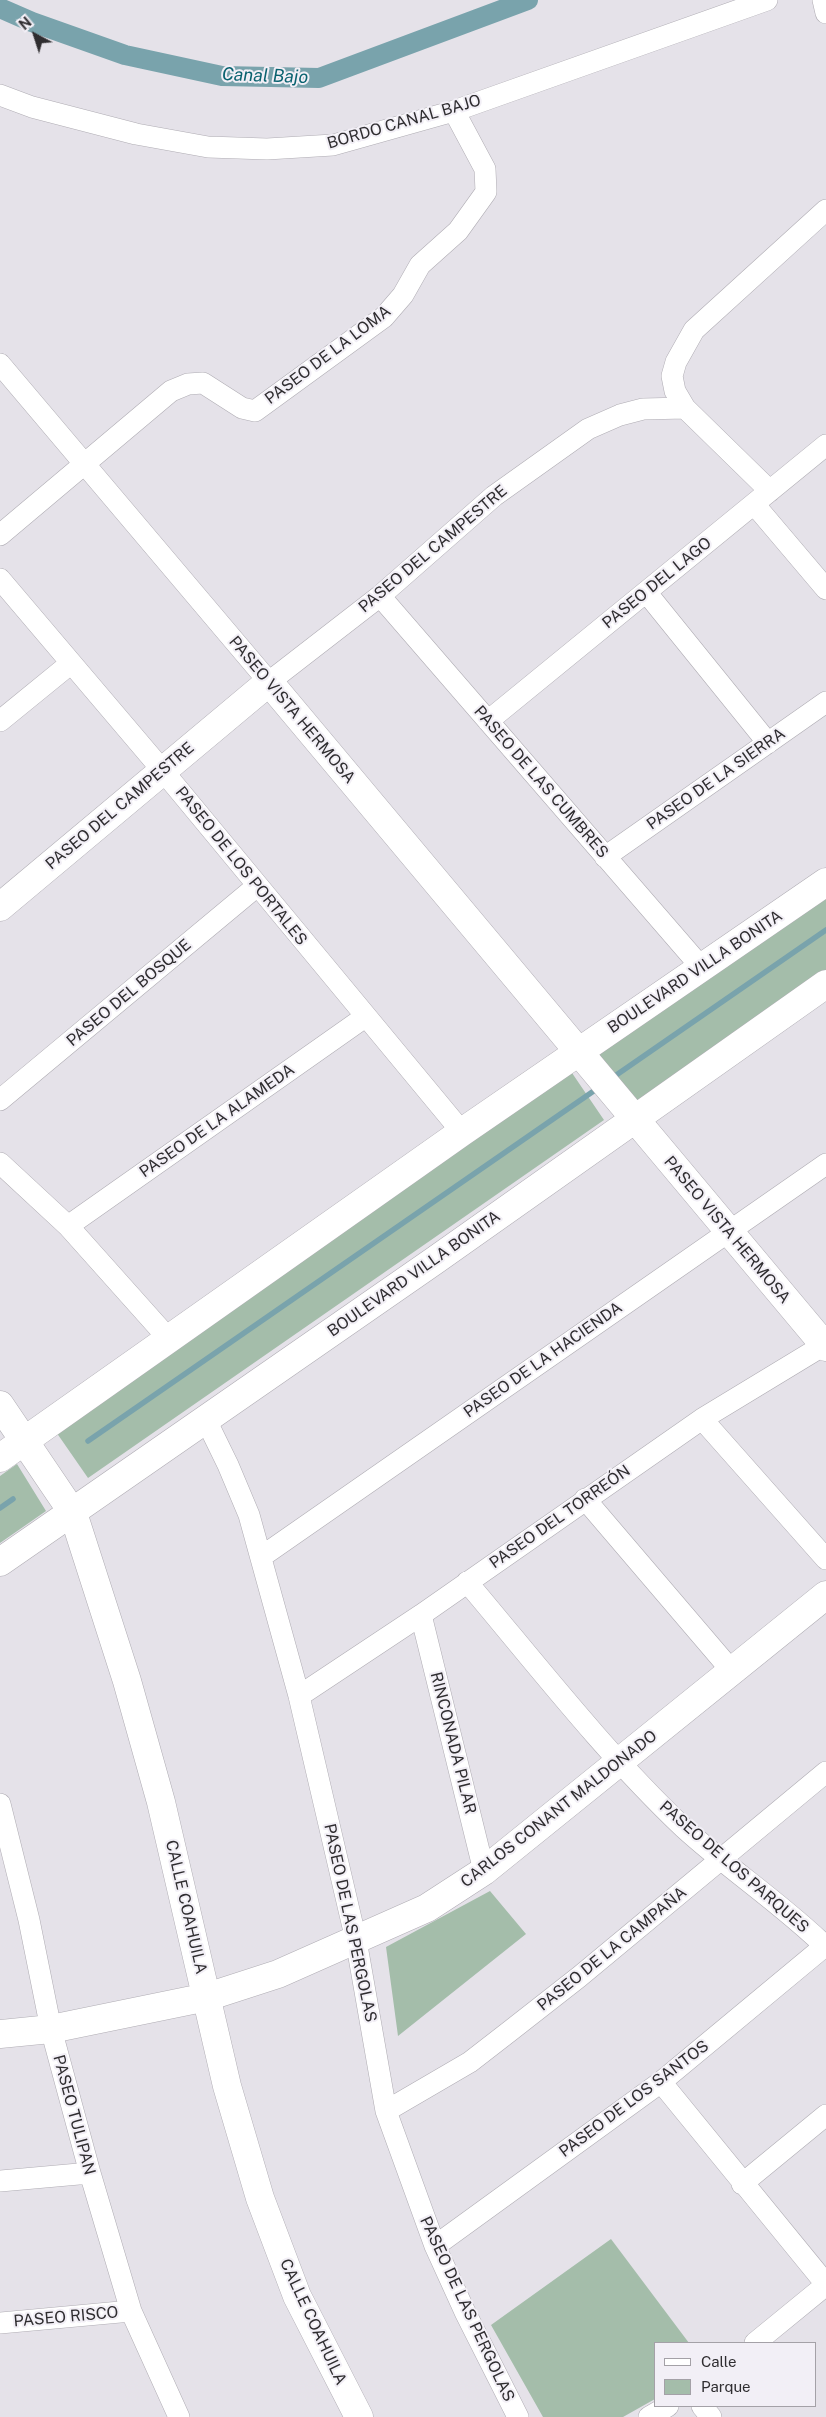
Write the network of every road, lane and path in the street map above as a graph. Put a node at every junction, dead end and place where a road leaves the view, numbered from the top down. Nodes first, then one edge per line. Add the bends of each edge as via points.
1 (767, 0) edge
2 (823, 0) edge
3 (826, 13) edge
4 (0, 95) edge
5 (454, 111) junction
6 (826, 210) edge
7 (0, 364) edge
8 (685, 408) junction
9 (826, 445) edge
10 (86, 464) junction
11 (770, 491) junction
12 (754, 504) junction
13 (0, 535) edge
14 (0, 579) edge
15 (826, 589) edge
16 (646, 592) junction
17 (380, 596) junction
18 (70, 664) junction
19 (269, 682) junction
20 (826, 702) edge
21 (0, 721) edge
22 (488, 721) junction
23 (768, 743) junction
24 (163, 771) junction
25 (606, 857) junction
26 (826, 882) edge
27 (257, 886) junction
28 (0, 907) edge
29 (702, 968) junction
30 (826, 984) edge
31 (365, 1016) junction
32 (582, 1054) junction
33 (0, 1100) edge
34 (631, 1115) junction
35 (462, 1132) junction
36 (0, 1163) edge
37 (826, 1164) edge
38 (68, 1226) junction
39 (728, 1232) junction
40 (168, 1338) junction
41 (825, 1346) edge
42 (0, 1405) edge
43 (702, 1419) junction
44 (206, 1420) junction
45 (28, 1444) junction
46 (0, 1458) edge
47 (585, 1499) junction
48 (70, 1508) junction
49 (261, 1557) junction
50 (826, 1559) edge
51 (0, 1562) edge
52 (466, 1582) junction
53 (826, 1595) edge
54 (421, 1615) junction
55 (731, 1670) junction
56 (299, 1696) junction
57 (620, 1762) junction
58 (826, 1772) edge
59 (0, 1804) edge
60 (722, 1860) junction
61 (484, 1871) junction
62 (356, 1940) junction
63 (826, 1946) edge
64 (207, 1997) junction
65 (51, 2029) junction
66 (0, 2034) edge
67 (661, 2082) junction
68 (386, 2111) junction
69 (826, 2115) edge
70 (90, 2173) junction
71 (0, 2181) edge
72 (742, 2184) junction
73 (435, 2246) junction
74 (826, 2284) edge
75 (131, 2311) junction
76 (0, 2323) edge
77 (755, 2342) edge
78 (666, 2407) edge
79 (703, 2407) edge
80 (179, 2417) edge
81 (359, 2417) edge
82 (518, 2417) edge
83 (649, 2417) edge
84 (711, 2417) edge

1 - 5 street, BORDO CANAL BAJO
2 - 3 street
4 - 5 street, BORDO CANAL BAJO via 32,107 136,134 208,147 267,149 333,145
5 - 10 street, PASEO DE LA LOMA via 485,169 486,192 458,231 420,265 403,295 384,317 255,411 242,408 203,383 188,384 171,391
6 - 8 street via 694,330 672,376 675,391
7 - 10 street, PASEO VISTA HERMOSA
8 - 11 street
8 - 17 street, PASEO DEL CAMPESTRE via 643,409 620,414 588,429 494,496
9 - 11 street, PASEO DEL LAGO
10 - 13 street, PASEO DE LA LOMA
10 - 19 street, PASEO VISTA HERMOSA
11 - 12 street, PASEO DEL LAGO
12 - 15 street
12 - 16 street, PASEO DEL LAGO
14 - 18 street, PASEO DE LOS PORTALES
16 - 22 street, PASEO DEL LAGO
16 - 23 street
17 - 19 street, PASEO DEL CAMPESTRE
17 - 22 street, PASEO DE LAS CUMBRES
18 - 21 street
18 - 24 street, PASEO DE LOS PORTALES
19 - 24 street, PASEO DEL CAMPESTRE
19 - 32 street, PASEO VISTA HERMOSA
20 - 23 street, PASEO DE LA SIERRA
22 - 25 street, PASEO DE LAS CUMBRES
23 - 25 street, PASEO DE LA SIERRA
24 - 27 street, PASEO DE LOS PORTALES
24 - 28 street, PASEO DEL CAMPESTRE
25 - 29 street, PASEO DE LAS CUMBRES
26 - 29 street, BOULEVARD VILLA BONITA
27 - 31 street, PASEO DE LOS PORTALES
27 - 33 street, PASEO DEL BOSQUE
29 - 32 street, BOULEVARD VILLA BONITA
30 - 34 street, BOULEVARD VILLA BONITA
31 - 35 street, PASEO DE LOS PORTALES
31 - 38 street, PASEO DE LA ALAMEDA
32 - 34 street, PASEO VISTA HERMOSA
32 - 35 street, BOULEVARD VILLA BONITA
34 - 39 street, PASEO VISTA HERMOSA
34 - 44 street, BOULEVARD VILLA BONITA
35 - 40 street, BOULEVARD VILLA BONITA
36 - 38 street
37 - 39 street, PASEO DE LA HACIENDA
38 - 40 street
39 - 41 street, PASEO VISTA HERMOSA
39 - 49 street, PASEO DE LA HACIENDA
40 - 45 street, BOULEVARD VILLA BONITA
41 - 43 street, PASEO DEL TORREÓN
42 - 45 street, CALLE COAHUILA
43 - 47 street, PASEO DEL TORREÓN
43 - 50 street
44 - 48 street, BOULEVARD VILLA BONITA
44 - 49 street, PASEO DE LAS PERGOLAS via 249,1515
45 - 46 street, BOULEVARD VILLA BONITA
45 - 48 street, CALLE COAHUILA
47 - 52 street, PASEO DEL TORREÓN
47 - 55 street
48 - 51 street, BOULEVARD VILLA BONITA
48 - 64 street, CALLE COAHUILA via 127,1681
49 - 56 street, PASEO DE LAS PERGOLAS
52 - 54 street, PASEO DEL TORREÓN
52 - 57 street, PASEO DE LOS PARQUES
53 - 55 street, CARLOS CONANT MALDONADO
54 - 56 street, PASEO DEL TORREÓN
54 - 61 street, RINCONADA PILAR
55 - 57 street, CARLOS CONANT MALDONADO
56 - 62 street, PASEO DE LAS PERGOLAS
57 - 60 street, PASEO DE LOS PARQUES via 684,1828
57 - 61 street, CARLOS CONANT MALDONADO
58 - 60 street, PASEO DE LA CAMPAÑA
59 - 65 street, PASEO TULIPAN via 29,1920
60 - 63 street, PASEO DE LOS PARQUES
60 - 68 street, PASEO DE LA CAMPAÑA via 579,1978 470,2062
61 - 62 street, CARLOS CONANT MALDONADO via 427,1908
62 - 64 street, CARLOS CONANT MALDONADO via 278,1974
62 - 68 street, PASEO DE LAS PERGOLAS
63 - 67 street, PASEO DE LOS SANTOS
64 - 65 street, CARLOS CONANT MALDONADO
64 - 81 street, CALLE COAHUILA via 227,2086 260,2198 297,2296
65 - 66 street, CARLOS CONANT MALDONADO
65 - 70 street, PASEO TULIPAN
67 - 72 street
67 - 73 street, PASEO DE LOS SANTOS
68 - 73 street, PASEO DE LAS PERGOLAS
69 - 72 street
70 - 71 street
70 - 75 street, PASEO TULIPAN
72 - 74 street
73 - 82 street, PASEO DE LAS PERGOLAS
74 - 77 street
75 - 76 street, PASEO RISCO
75 - 80 street, PASEO TULIPAN
78 - 83 street
79 - 84 street

